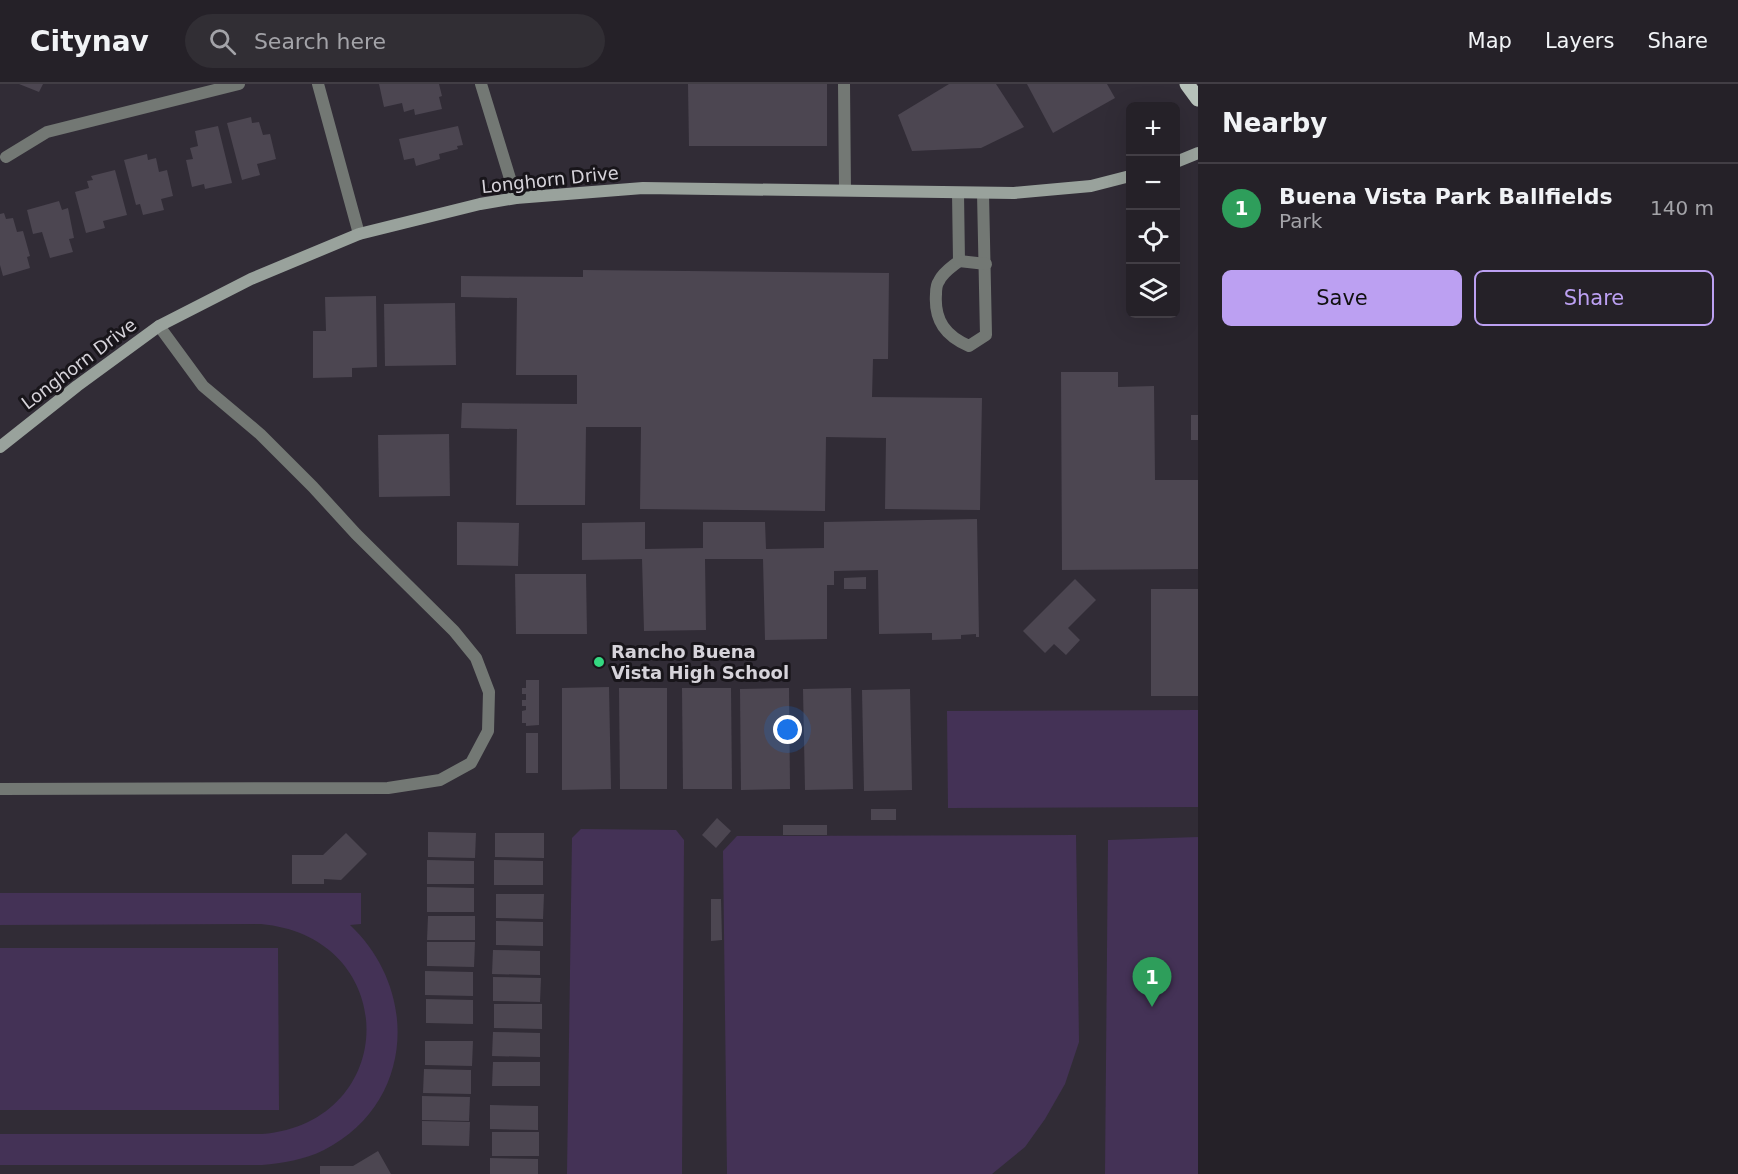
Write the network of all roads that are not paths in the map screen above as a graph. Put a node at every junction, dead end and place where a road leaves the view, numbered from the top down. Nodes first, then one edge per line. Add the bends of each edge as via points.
1 (239, 84) edge
2 (318, 84) edge
3 (481, 84) edge
4 (844, 84) edge
5 (1187, 84) edge
6 (1198, 99) edge
7 (1198, 153) edge
8 (6, 158) dead end
9 (1180, 160) edge
10 (1126, 177) edge
11 (845, 190) junction
12 (958, 193) junction
13 (983, 193) junction
14 (516, 198) junction
15 (359, 234) junction
16 (959, 261) junction
17 (986, 264) junction
18 (159, 326) junction
19 (0, 447) edge
20 (0, 789) edge

1 - 8 street via 47,132
2 - 15 street
3 - 14 street
4 - 11 street
5 - 6 main road
7 - 9 street
10 - 13 street, Longhorn Drive via 1091,186
11 - 12 street, Longhorn Drive
11 - 14 street, Longhorn Drive via 643,188
12 - 13 street, Longhorn Drive
12 - 16 street
13 - 17 street
14 - 15 street, Longhorn Drive
15 - 18 street, Longhorn Drive via 250,279
16 - 17 street
16 - 17 street via 937,282 935,302 938,318 946,330 955,340 969,346 986,335
18 - 19 street, Longhorn Drive
18 - 20 street via 203,386 260,434 476,658 489,692 488,731 471,763 440,780 388,788

